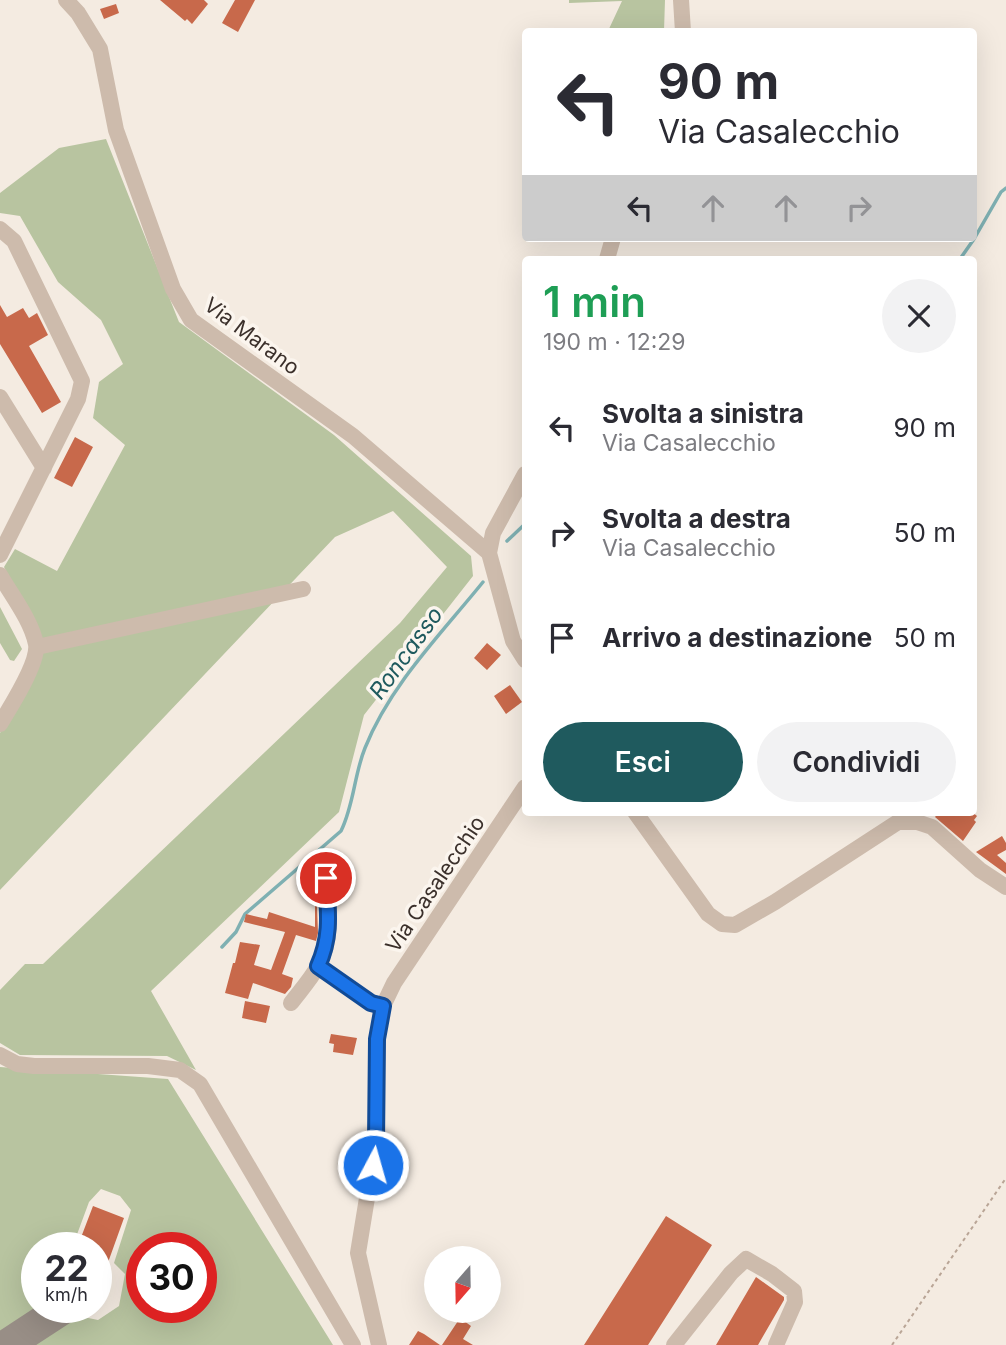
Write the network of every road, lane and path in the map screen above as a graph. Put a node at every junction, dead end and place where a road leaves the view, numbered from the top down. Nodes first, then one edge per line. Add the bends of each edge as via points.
1 (66, 0) edge
2 (681, 0) edge
3 (683, 28) edge
4 (0, 229) edge
5 (0, 397) edge
6 (44, 468) junction
7 (522, 480) edge
8 (489, 553) junction
9 (0, 555) edge
10 (0, 575) edge
11 (303, 589) dead end
12 (37, 647) junction
13 (522, 655) edge
14 (0, 724) edge
15 (522, 792) edge
16 (638, 816) edge
17 (326, 878) dead end
18 (1006, 887) edge
19 (318, 966) junction
20 (291, 1003) dead end
21 (383, 1006) junction
22 (0, 1055) edge
23 (1006, 1178) edge
24 (352, 1345) edge
25 (379, 1345) edge
26 (674, 1345) edge
27 (776, 1345) edge
28 (892, 1345) edge

1 - 8 street, Via Marano via 100,49 116,130 173,289 191,320 353,436
2 - 3 street
4 - 6 street via 14,241 82,381 78,399
5 - 6 street
6 - 9 street
7 - 8 street via 494,533
8 - 13 street via 513,641
10 - 12 street
11 - 12 street
12 - 14 street
15 - 21 street, Via Casalecchio
16 - 18 street via 708,915 722,924 735,925 775,902 898,822 932,827
17 - 19 street via 329,926
19 - 20 street
19 - 21 street via 371,1003
21 - 25 street, Via Casalecchio via 377,1039 376,1143 358,1253
22 - 24 street via 33,1066 180,1070 200,1084
23 - 28 path
26 - 27 street via 746,1259 794,1291 795,1302

